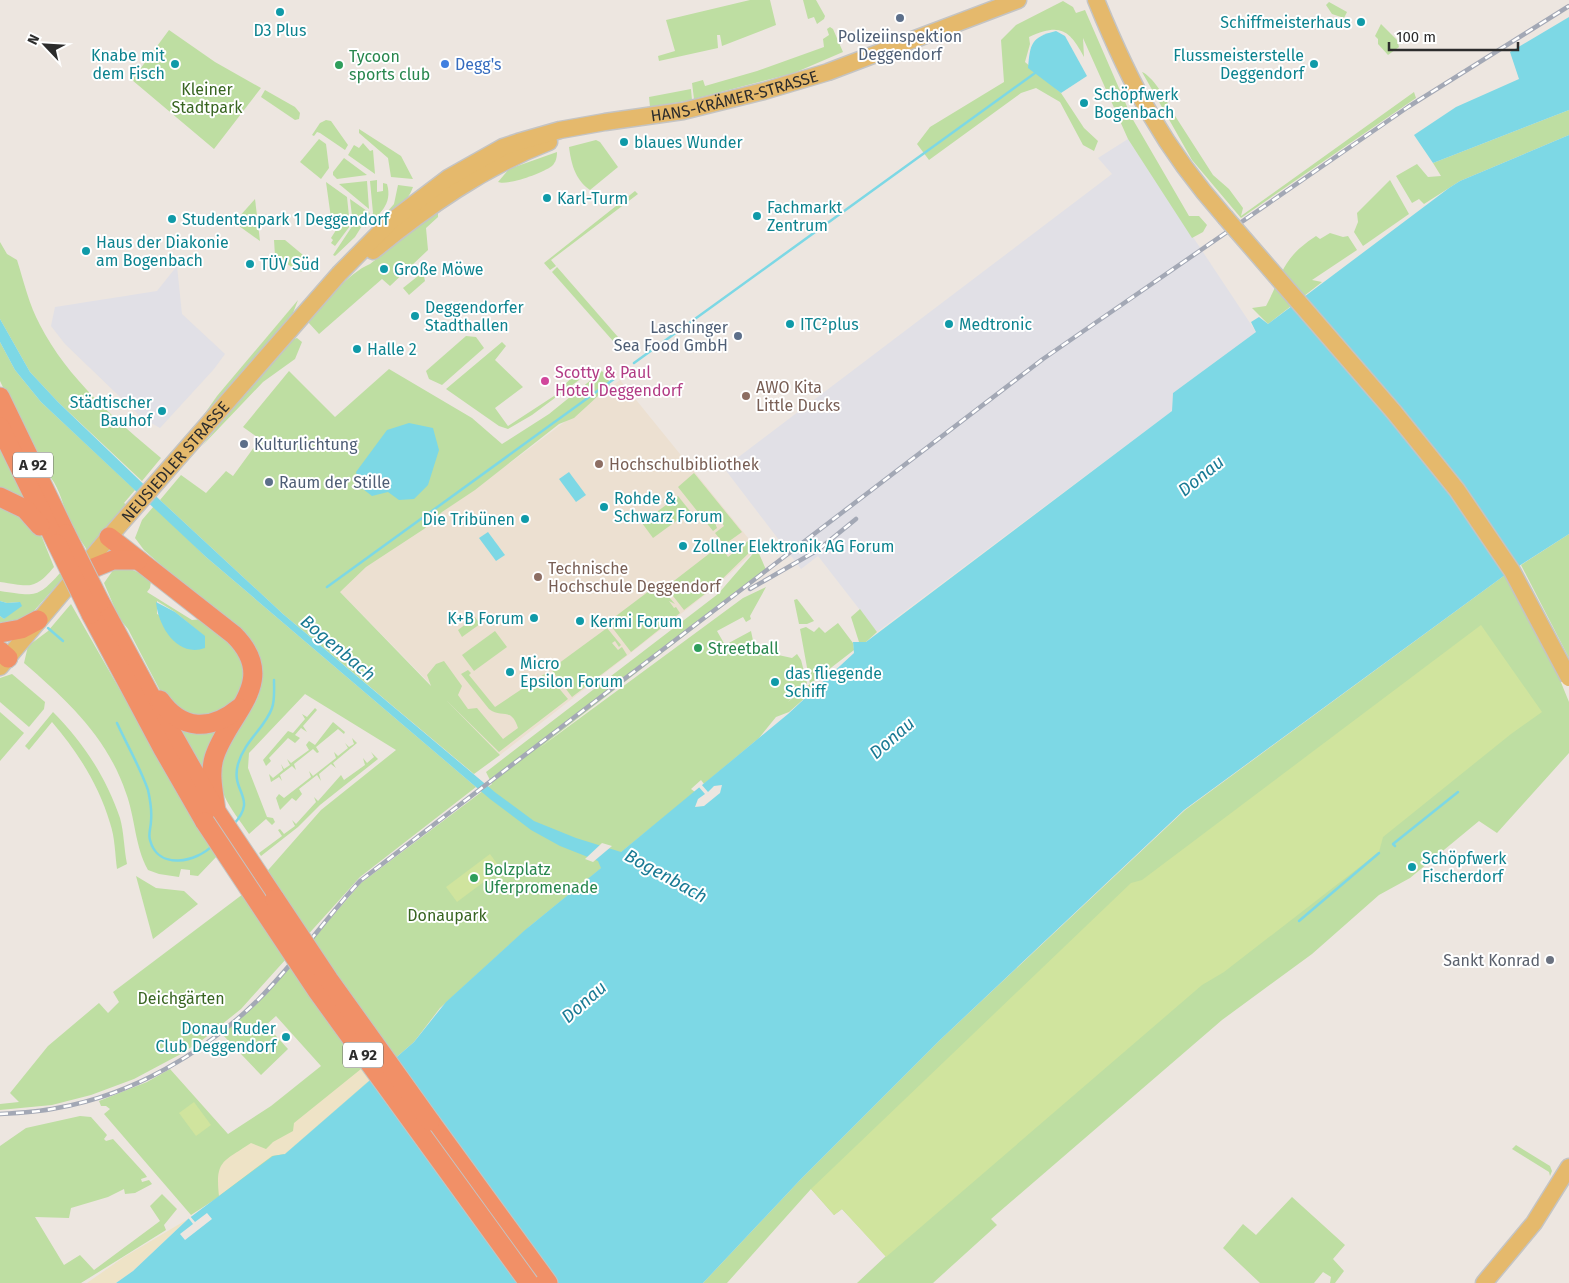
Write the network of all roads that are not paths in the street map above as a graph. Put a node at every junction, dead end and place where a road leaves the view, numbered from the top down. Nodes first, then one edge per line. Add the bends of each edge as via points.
1 (1018, 0) edge
2 (1096, 0) edge
3 (454, 183) joint
4 (0, 397) edge
5 (0, 427) edge
6 (0, 497) edge
7 (109, 537) junction
8 (62, 539) junction
9 (138, 560) junction
10 (76, 575) junction
11 (96, 608) junction
12 (38, 620) junction
13 (0, 633) edge
14 (3, 659) edge
15 (1569, 678) edge
16 (148, 693) junction
17 (246, 701) junction
18 (210, 817) junction
19 (1569, 1167) edge
20 (529, 1283) edge
21 (548, 1283) edge
22 (1484, 1283) edge

1 - 3 main road, HANS-KRÄMER-STRASSE via 828,72 764,91 682,111 560,130 503,147
2 - 15 main road, bridge via 1118,54 1152,120 1187,173 1394,412 1457,490 1512,571
3 - 7 main road, NEUSIEDLER STRASSE via 390,222 292,325 185,453
4 - 8 highway, A 92
5 - 8 highway, A 92
6 - 8 highway via 18,503
7 - 9 highway
7 - 10 main road, NEUSIEDLER STRASSE
8 - 11 highway, A 92, bridge
9 - 10 highway via 113,560
9 - 17 highway via 238,639 252,666 252,681
10 - 12 main road, NEUSIEDLER STRASSE
11 - 16 highway, A 92
11 - 18 highway, A 92 via 163,750
12 - 13 highway via 21,629
12 - 14 main road, NEUSIEDLER STRASSE
16 - 17 highway via 159,699 170,713 192,724 219,721
16 - 18 highway, A 92
17 - 18 highway via 214,758
18 - 20 highway, A 92, bridge via 318,992
18 - 21 highway, A 92, bridge
19 - 22 main road via 1534,1223

